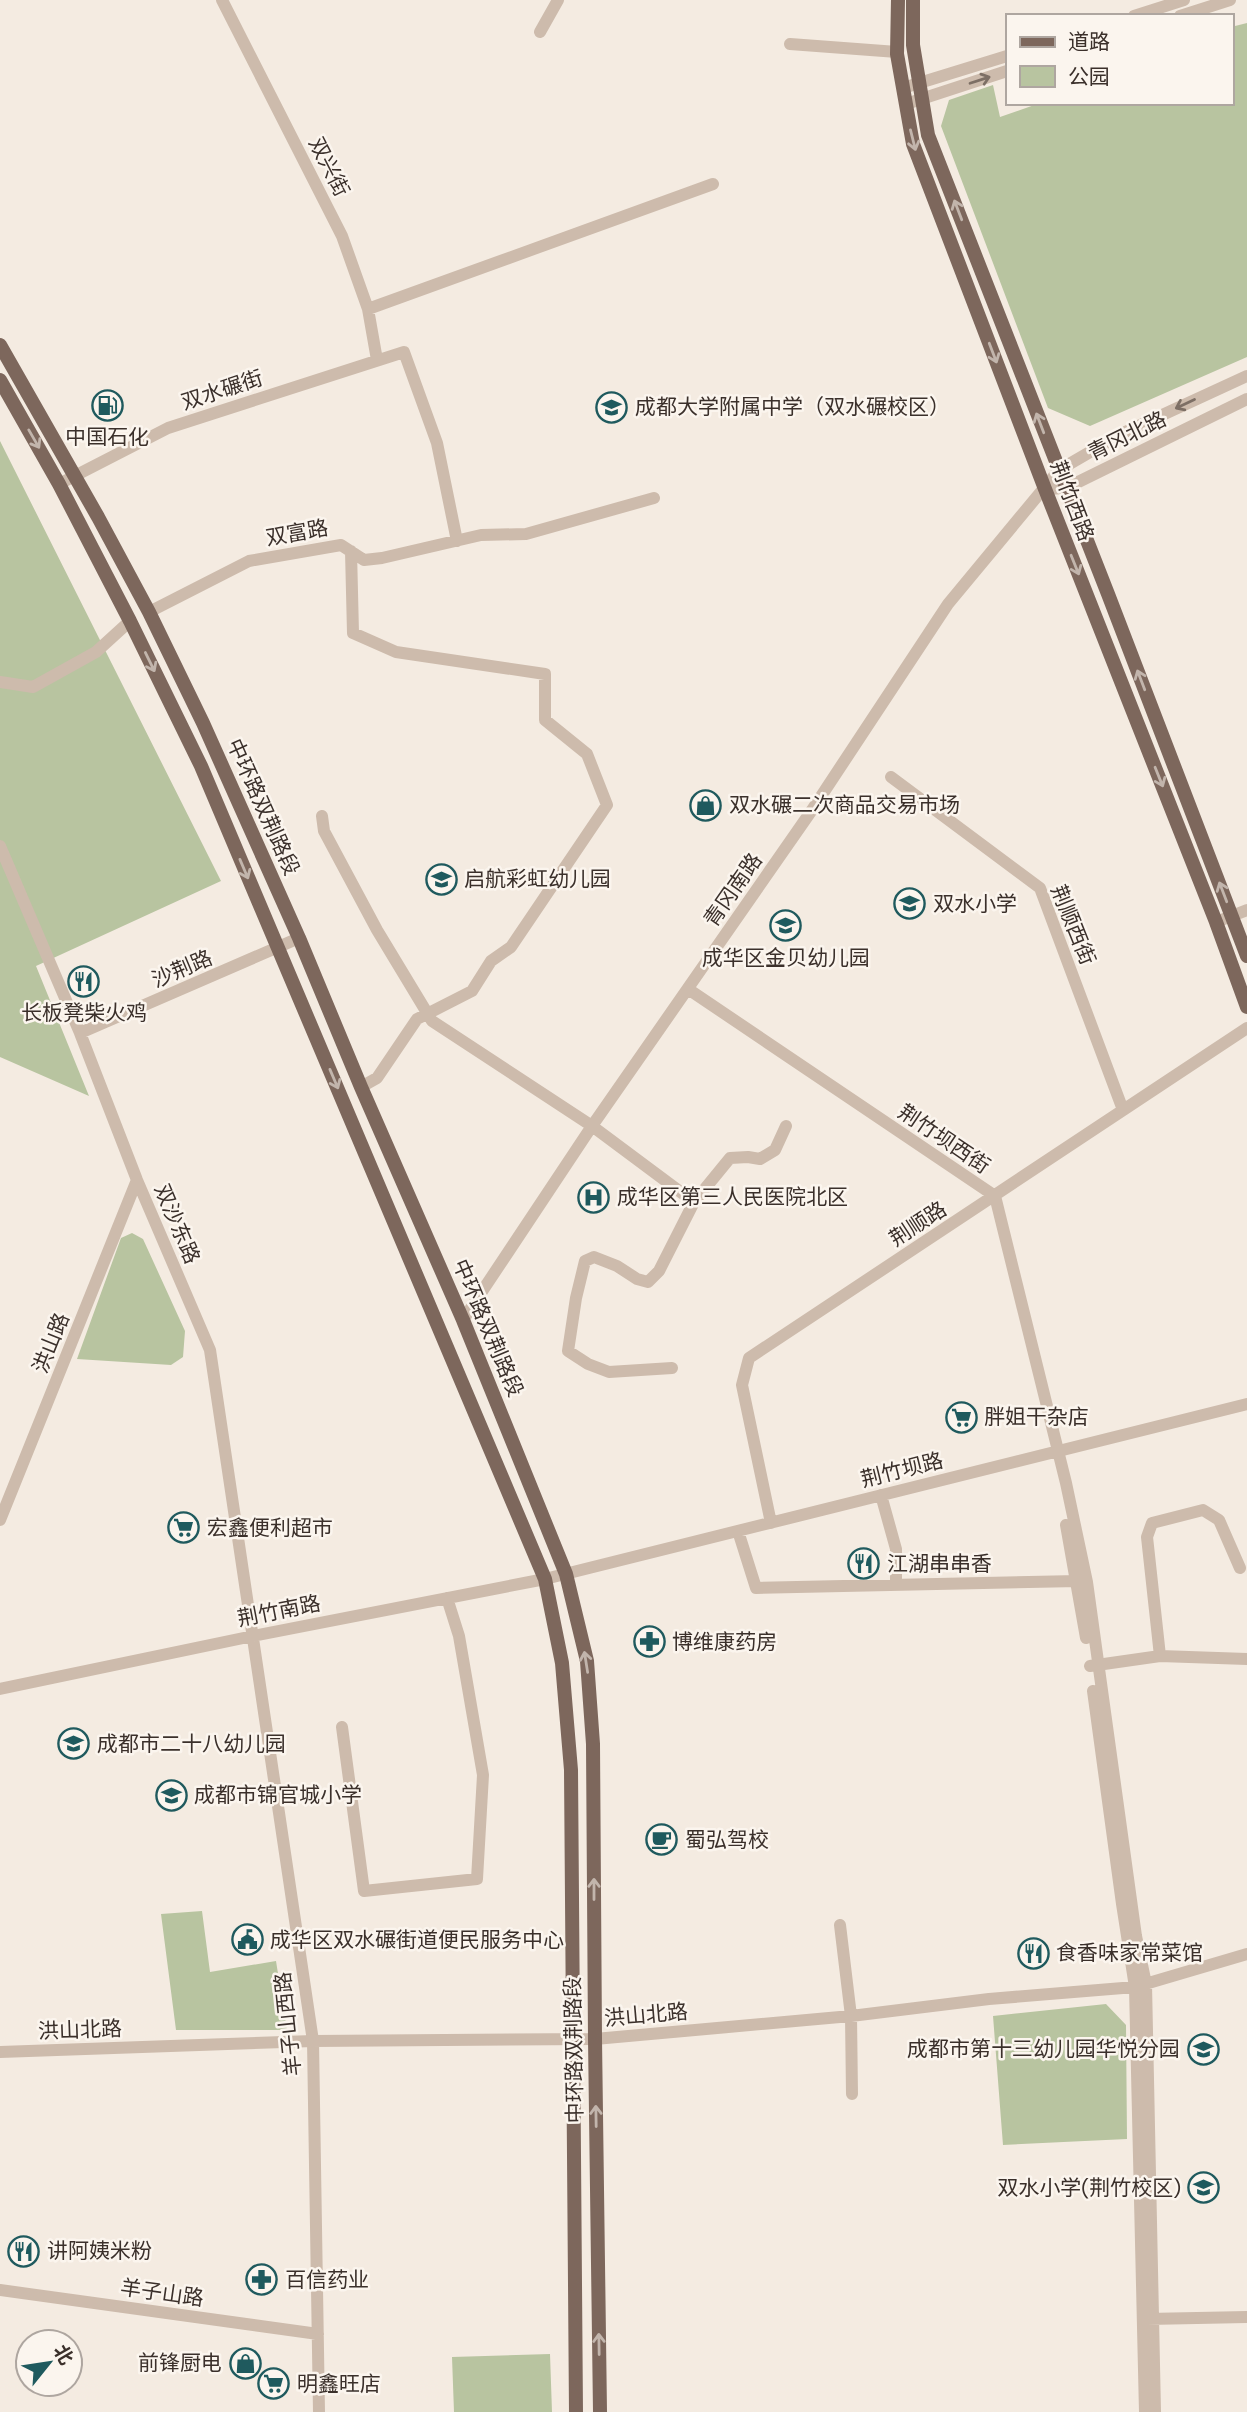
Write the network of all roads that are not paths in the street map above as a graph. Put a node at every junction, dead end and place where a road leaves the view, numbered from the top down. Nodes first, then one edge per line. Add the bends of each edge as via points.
1 (222, 0) edge
2 (558, 0) edge
3 (898, 0) edge
4 (913, 0) edge
5 (1184, 0) edge
6 (1230, 0) edge
7 (1140, 14) edge
8 (1186, 14) edge
9 (540, 32) dead end
10 (790, 44) dead end
11 (897, 52) junction
12 (1006, 55) edge
13 (1006, 71) edge
14 (919, 83) junction
15 (903, 88) junction
16 (922, 99) junction
17 (906, 104) junction
18 (713, 184) dead end
19 (369, 309) junction
20 (0, 345) edge
21 (377, 360) junction
22 (1247, 376) edge
23 (0, 380) edge
24 (1247, 399) edge
25 (1059, 470) junction
26 (74, 475) junction
27 (59, 484) junction
28 (1066, 488) junction
29 (1045, 489) junction
30 (654, 498) dead end
31 (457, 541) junction
32 (351, 551) junction
33 (149, 612) junction
34 (130, 621) junction
35 (0, 682) edge
36 (891, 777) dead end
37 (322, 816) dead end
38 (0, 846) edge
39 (1247, 911) edge
40 (1232, 916) junction
41 (1216, 922) junction
42 (299, 938) junction
43 (278, 948) junction
44 (1247, 956) edge
45 (688, 989) junction
46 (1247, 1007) edge
47 (427, 1013) junction
48 (1247, 1028) edge
49 (80, 1034) junction
50 (361, 1087) junction
51 (1123, 1110) junction
52 (592, 1126) junction
53 (786, 1126) dead end
54 (137, 1180) junction
55 (995, 1196) junction
56 (694, 1202) junction
57 (463, 1320) junction
58 (672, 1368) dead end
59 (1247, 1404) edge
60 (1057, 1452) junction
61 (881, 1495) junction
62 (0, 1520) edge
63 (771, 1522) junction
64 (738, 1531) junction
65 (1240, 1568) dead end
66 (566, 1574) junction
67 (545, 1579) junction
68 (1077, 1581) junction
69 (896, 1585) junction
70 (447, 1598) junction
71 (253, 1636) junction
72 (1160, 1656) junction
73 (1247, 1659) edge
74 (1094, 1665) junction
75 (0, 1689) edge
76 (342, 1727) dead end
77 (840, 1925) dead end
78 (1247, 1954) edge
79 (1141, 1985) junction
80 (851, 2016) junction
81 (573, 2039) junction
82 (595, 2039) junction
83 (313, 2041) junction
84 (0, 2052) edge
85 (852, 2094) dead end
86 (0, 2290) edge
87 (1247, 2318) edge
88 (1148, 2319) junction
89 (318, 2334) junction
90 (319, 2412) edge
91 (576, 2412) edge
92 (600, 2412) edge
93 (1145, 2412) edge
94 (1155, 2412) edge

1 - 19 street, 双兴街 via 342,236
2 - 9 street
3 - 11 main road, 荆竹西路
4 - 14 main road, 荆竹西路
5 - 7 street
6 - 8 street
10 - 11 street
11 - 15 main road, 荆竹西路
12 - 14 street
16 -> 13 street
14 - 15 street
14 - 16 main road, 荆竹西路
15 - 17 main road, 荆竹西路
16 - 17 street
25 -> 16 main road, 荆竹西路 via 928,135
17 -> 29 main road, 荆竹西路 via 913,144
18 - 19 street
19 - 21 street, 双兴街
20 - 26 main road, 中环路双荆路段
21 - 26 street, 双水碾街 via 168,428
21 - 31 street, 双水碾街 via 404,352 437,443
22 -> 25 street, 青冈北路 via 1121,435
23 -> 27 main road, 中环路双荆路段
24 - 28 street, 青冈北路
25 - 28 main road, 荆竹西路
25 - 29 street, 青冈北路
26 - 27 street, 双水碾街
26 - 33 main road, 中环路双荆路段
27 - 34 main road, 中环路双荆路段
28 - 29 street, 青冈北路
40 -> 28 main road, 荆竹西路
29 -> 41 main road, 荆竹西路
29 - 45 street, 青冈南路 via 948,604
30 - 31 street, 双富路 via 526,534 481,535
31 - 32 street, 双富路 via 364,560
32 - 33 street, 双富路 via 341,545 249,561
32 - 47 street via 353,633 396,652 545,674 545,720 587,754 607,805 512,947 491,961 472,991
33 - 42 main road, 中环路双荆路段
34 - 35 street via 96,652 33,687
34 -> 43 main road, 中环路双荆路段 via 201,766
36 - 51 street, 荆顺西街 via 1040,888
37 - 47 street via 324,831
38 - 49 street, 双沙东路
39 - 40 street
40 - 41 street
40 - 44 main road, 荆竹西路
41 - 46 main road, 荆竹西路
42 - 43 street, 沙荆路
42 - 50 main road, 中环路双荆路段
43 - 49 street, 沙荆路
43 -> 67 main road, 中环路双荆路段
45 - 52 street, 青冈南路
45 - 55 street, 荆竹坝西街
47 - 50 street via 417,1019 377,1078
47 - 52 street via 432,1021
48 - 51 street, 荆顺路
49 - 54 street, 双沙东路
50 - 57 main road, 中环路双荆路段
51 - 55 street, 荆顺路
52 - 56 street
52 - 57 street, 青冈南路
53 - 56 street via 775,1150 760,1159 730,1158
54 - 62 street, 洪山路
54 - 71 street, 双沙东路 via 210,1350
55 - 60 street, 荆竹坝西街
55 - 63 street, 荆顺路 via 749,1358 742,1385
56 - 58 street via 659,1271 648,1282 593,1257 585,1261 568,1351 610,1372
57 - 66 main road, 中环路双荆路段
59 - 60 street, 荆竹坝路
60 - 61 street, 荆竹坝路
60 - 68 street
60 - 74 street via 1087,1581
61 - 63 street, 荆竹坝路
61 - 69 street via 895,1549
63 - 64 street, 荆竹坝路
64 - 66 street, 荆竹坝路
64 - 69 street via 756,1588
65 - 72 street via 1219,1520 1203,1510 1152,1523 1147,1537
66 - 67 street, 荆竹南路
82 -> 66 main road, 中环路双荆路段 via 593,1744 587,1661
67 - 70 street, 荆竹南路
67 - 81 main road, 中环路双荆路段 via 562,1663 571,1770
68 - 69 street
68 - 74 street
70 - 71 street, 荆竹南路
70 - 76 street via 459,1636 483,1775 478,1879 365,1891
71 - 75 street, 荆竹南路
71 - 83 street, 羊子山西路
72 - 73 street
72 - 74 street
74 - 79 street via 1122,1904
77 - 80 street
78 - 79 street, 洪山北路
79 - 80 street, 洪山北路
79 - 88 street
80 - 82 street, 洪山北路
80 - 85 street
81 - 82 street, 洪山北路
81 - 83 street, 洪山北路
81 - 91 main road, 中环路双荆路段
92 -> 82 main road, 中环路双荆路段
83 - 84 street, 洪山北路
83 - 89 street, 羊子山西路
86 - 89 street, 羊子山路
87 - 88 street
88 - 93 street
88 - 94 street
89 - 90 street, 羊子山西路

